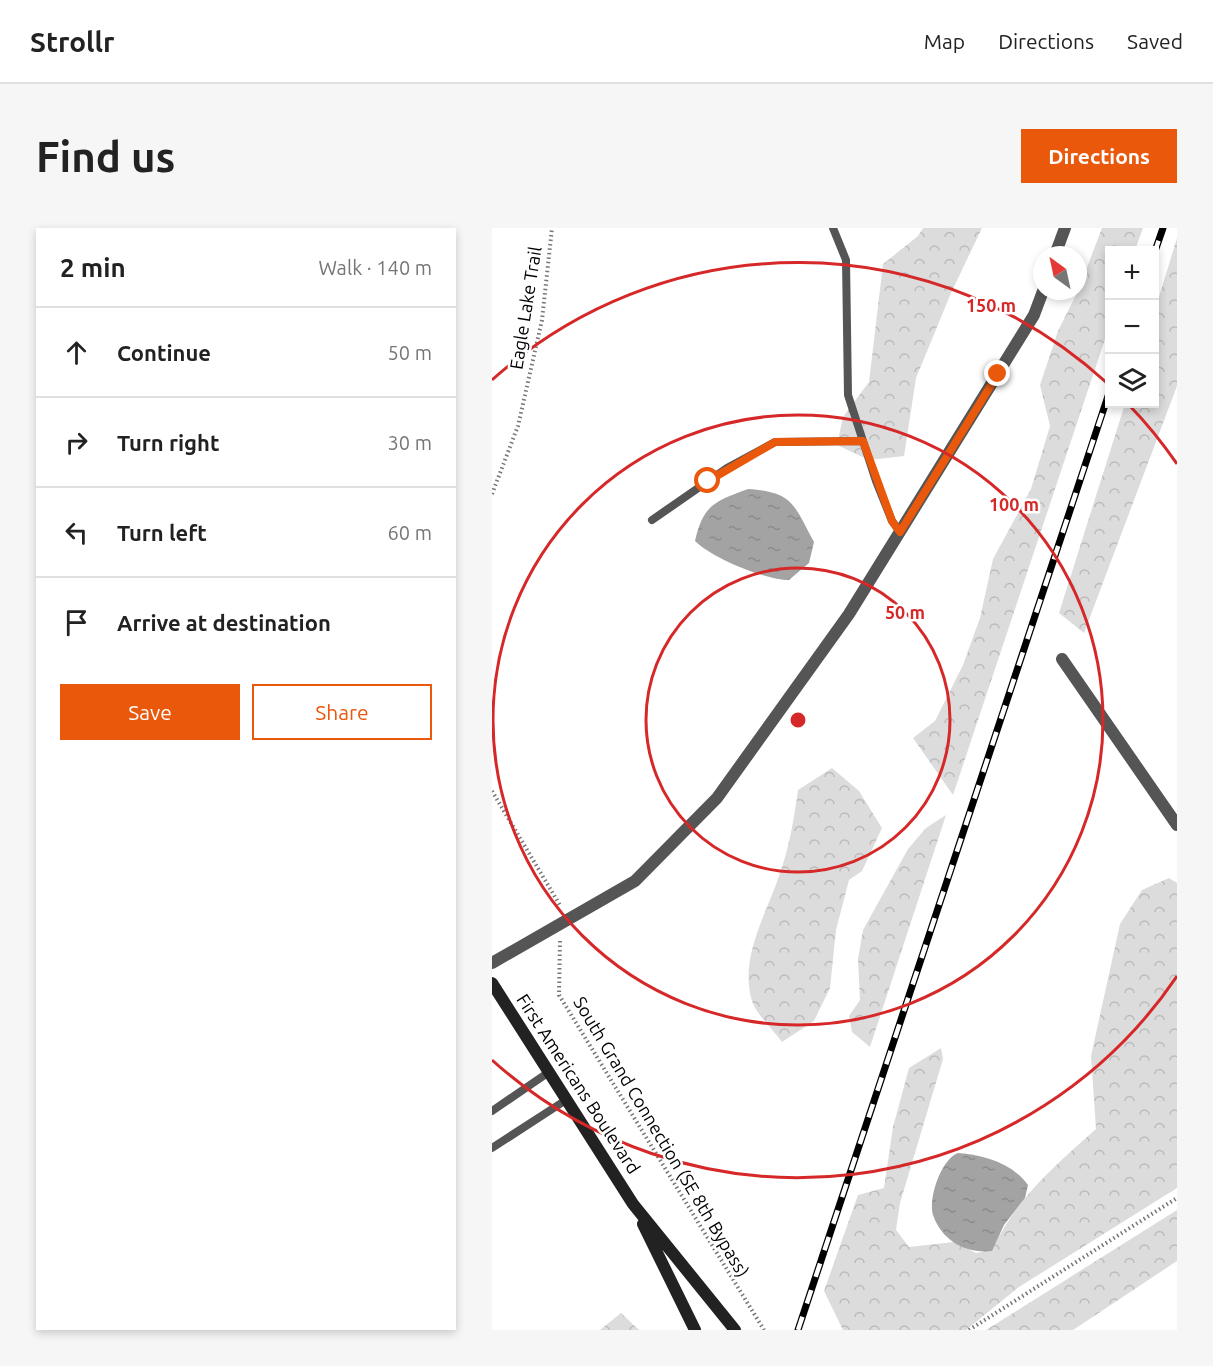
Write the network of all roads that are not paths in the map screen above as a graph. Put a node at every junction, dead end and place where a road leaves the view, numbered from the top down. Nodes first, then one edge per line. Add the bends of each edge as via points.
1 (833, 228) edge
2 (1065, 228) edge
3 (1058, 246) edge
4 (1040, 300) edge
5 (863, 441) junction
6 (652, 520) dead end
7 (900, 532) junction
8 (1062, 659) dead end
9 (1177, 825) edge
10 (492, 963) edge
11 (492, 983) edge
12 (549, 1072) junction
13 (567, 1100) junction
14 (492, 1111) edge
15 (492, 1148) edge
16 (633, 1204) junction
17 (695, 1330) edge
18 (735, 1330) edge

1 - 5 lane via 846,260 848,395
2 - 3 street
4 - 7 street
5 - 6 lane via 775,442 727,468
5 - 7 lane via 892,521
7 - 10 street via 849,614 717,798 635,881
8 - 9 street
11 - 12 main road, First Americans Boulevard
12 - 13 main road, First Americans Boulevard
12 - 14 lane
13 - 15 lane
13 - 16 main road, First Americans Boulevard
16 - 17 main road
16 - 18 main road

